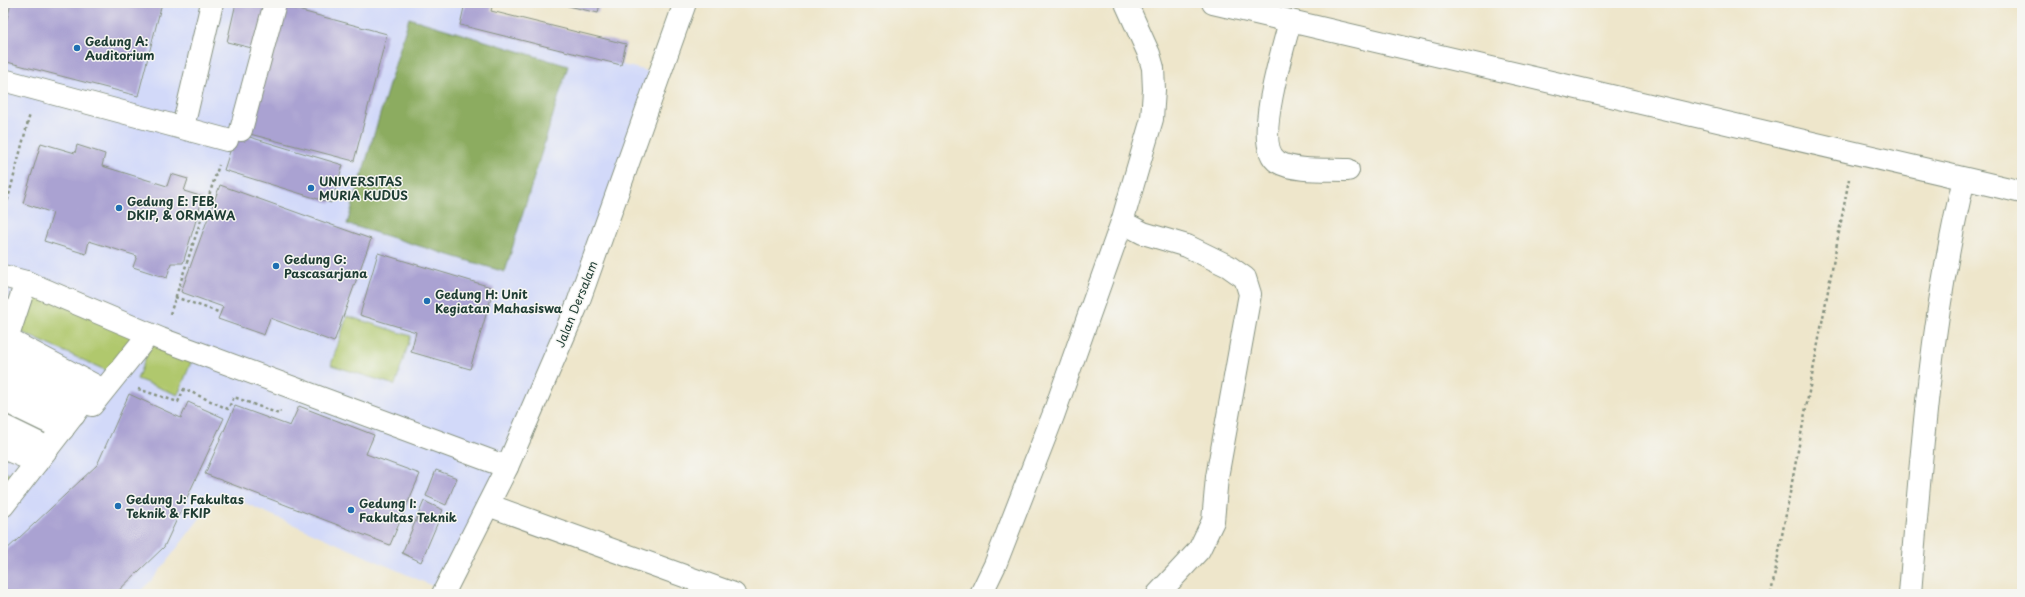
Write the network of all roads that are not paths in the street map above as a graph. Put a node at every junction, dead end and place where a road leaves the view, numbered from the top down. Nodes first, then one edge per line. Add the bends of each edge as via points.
1 (212, 3) edge
2 (275, 3) edge
3 (684, 3) edge
4 (1126, 3) edge
5 (1213, 3) edge
6 (1290, 21) junction
7 (3, 80) edge
8 (183, 127) junction
9 (1348, 170) dead end
10 (1964, 179) junction
11 (2022, 192) edge
12 (1122, 222) junction
13 (3, 276) edge
14 (26, 282) junction
15 (155, 337) junction
16 (4, 349) edge
17 (3, 377) edge
18 (3, 400) edge
19 (74, 415) junction
20 (3, 426) edge
21 (3, 448) edge
22 (42, 455) junction
23 (507, 468) junction
24 (488, 505) junction
25 (3, 506) edge
26 (3, 516) edge
27 (442, 594) edge
28 (734, 594) edge
29 (981, 594) edge
30 (1158, 594) edge
31 (1910, 594) edge

1 - 8 street
2 - 8 street via 234,135
3 - 23 street, Jalan Dersalam via 578,303
4 - 12 street via 1149,54 1153,68 1154,90 1152,119
5 - 6 street
6 - 9 street via 1267,117 1270,152 1278,162 1294,168
6 - 10 street
7 - 8 street
10 - 11 street
10 - 31 street via 1954,221 1932,360
12 - 29 street via 1053,416 995,565
12 - 30 street via 1143,233 1187,246 1228,266 1245,278 1250,294 1217,477 1214,520 1199,550
13 - 14 street
14 - 15 street
14 - 16 street
15 - 23 street
15 - 26 street via 111,381
16 - 19 street via 96,386
17 - 19 street
18 - 19 street
19 - 22 street
20 - 22 street
21 - 22 street
22 - 25 street
23 - 24 street, Jalan Dersalam
24 - 27 street, Jalan Dersalam
24 - 28 street

